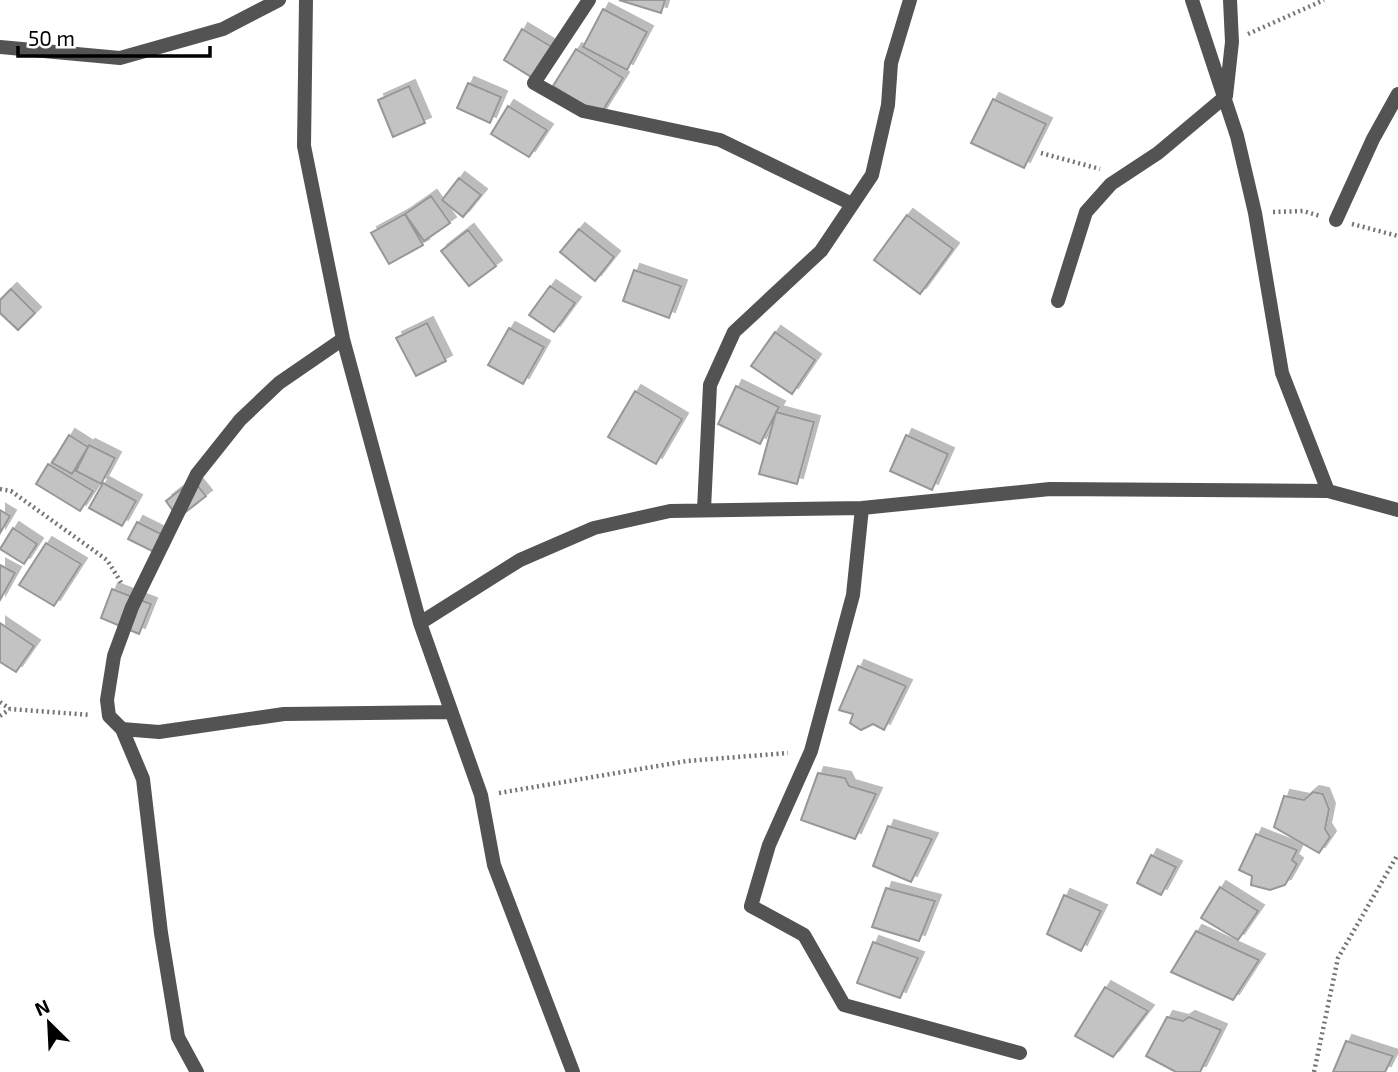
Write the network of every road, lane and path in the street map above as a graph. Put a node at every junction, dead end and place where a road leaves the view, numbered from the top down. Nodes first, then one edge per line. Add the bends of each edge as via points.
1 (279, 0) edge
2 (306, 0) edge
3 (589, 0) edge
4 (910, 0) edge
5 (1192, 0) edge
6 (1230, 0) edge
7 (1324, 0) edge
8 (1232, 42) junction
9 (0, 47) edge
10 (1398, 94) edge
11 (1226, 96) junction
12 (1041, 153) dead end
13 (1129, 173) junction
14 (852, 204) junction
15 (1336, 220) dead end
16 (1058, 301) dead end
17 (342, 339) junction
18 (0, 489) edge
19 (1328, 491) junction
20 (862, 508) junction
21 (704, 509) junction
22 (1398, 510) edge
23 (132, 607) junction
24 (420, 623) junction
25 (0, 702) edge
26 (10, 709) junction
27 (451, 712) junction
28 (0, 716) edge
29 (109, 716) junction
30 (122, 729) junction
31 (811, 751) junction
32 (481, 795) junction
33 (1398, 854) edge
34 (1020, 1053) dead end
35 (197, 1072) edge
36 (573, 1072) edge
37 (1314, 1072) edge

1 - 9 street via 223,29 120,58
2 - 17 street via 304,146
3 - 14 street via 534,83 583,111 720,140
4 - 14 street via 891,63 888,105 872,175
5 - 11 street
6 - 8 street
7 - 8 path
8 - 11 street
10 - 15 street
11 - 13 street
11 - 19 street via 1255,213 1282,373
12 - 13 path via 1095,169
13 - 16 street via 1111,184 1086,212
14 - 21 street via 821,251 734,332 710,385
17 - 23 street via 279,383 240,420 197,474
17 - 24 street
18 - 23 path via 11,491 107,560
19 - 20 street via 1050,489
19 - 22 street
20 - 21 street
20 - 31 street via 853,595
21 - 24 street via 670,511 594,528 520,560
23 - 29 street via 114,656
24 - 27 street
25 - 26 path
26 - 28 path
26 - 29 path
27 - 30 street via 284,714 159,732
27 - 32 street
29 - 30 street
30 - 35 street via 143,779 178,1037
31 - 32 path via 687,761
31 - 34 street via 769,845 751,906 804,935 844,1005
32 - 36 street via 494,865
33 - 37 path via 1338,958

